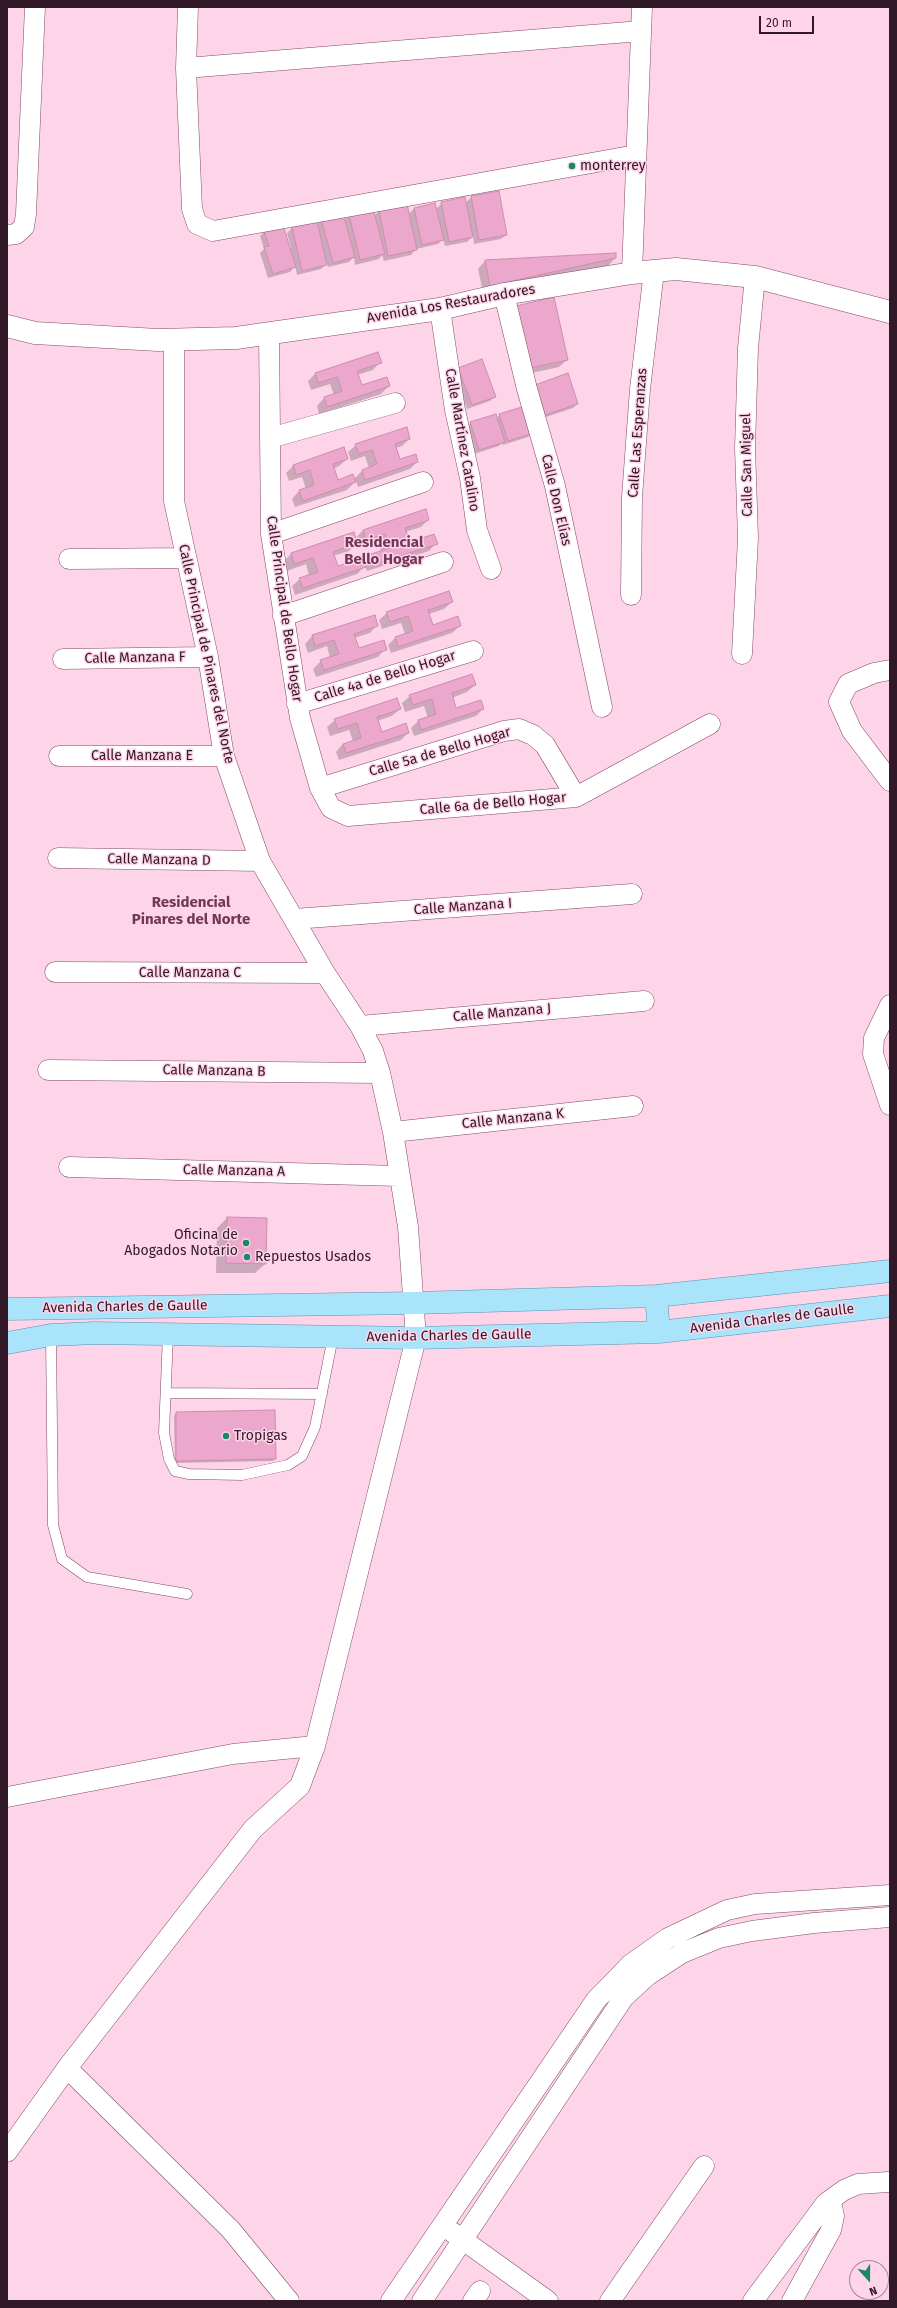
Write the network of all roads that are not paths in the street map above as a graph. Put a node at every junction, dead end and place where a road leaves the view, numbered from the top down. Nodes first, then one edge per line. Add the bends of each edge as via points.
1 (35, 7) edge
2 (188, 7) edge
3 (642, 7) edge
4 (641, 31) junction
5 (186, 68) junction
6 (636, 155) junction
7 (7, 234) edge
8 (654, 271) junction
9 (632, 273) junction
10 (755, 277) junction
11 (504, 294) junction
12 (440, 309) junction
13 (890, 312) edge
14 (7, 326) edge
15 (269, 333) junction
16 (174, 339) junction
17 (395, 403) dead end
18 (270, 438) junction
19 (423, 482) dead end
20 (271, 534) junction
21 (186, 558) junction
22 (70, 559) dead end
23 (443, 562) dead end
24 (491, 569) dead end
25 (631, 595) dead end
26 (283, 616) junction
27 (473, 651) dead end
28 (742, 654) dead end
29 (208, 657) junction
30 (63, 659) dead end
31 (890, 670) edge
32 (297, 704) junction
33 (602, 707) dead end
34 (710, 724) dead end
35 (59, 756) dead end
36 (224, 756) junction
37 (890, 781) edge
38 (320, 788) junction
39 (576, 797) junction
40 (331, 808) joint
41 (58, 858) dead end
42 (260, 861) junction
43 (632, 894) dead end
44 (294, 919) junction
45 (55, 972) dead end
46 (325, 974) junction
47 (644, 1001) dead end
48 (890, 1005) edge
49 (360, 1026) junction
50 (48, 1070) dead end
51 (380, 1073) junction
52 (890, 1105) edge
53 (633, 1106) dead end
54 (393, 1132) junction
55 (70, 1167) dead end
56 (399, 1176) junction
57 (890, 1271) edge
58 (656, 1296) junction
59 (415, 1303) junction
60 (890, 1306) edge
61 (7, 1309) edge
62 (659, 1332) junction
63 (168, 1334) junction
64 (51, 1335) junction
65 (333, 1337) junction
66 (416, 1338) junction
67 (7, 1344) edge
68 (166, 1393) junction
69 (322, 1394) junction
70 (187, 1594) dead end
71 (315, 1746) junction
72 (7, 1797) edge
73 (890, 1895) edge
74 (890, 1918) edge
75 (67, 2068) junction
76 (7, 2152) edge
77 (704, 2166) dead end
78 (888, 2182) dead end
79 (826, 2203) junction
80 (443, 2226) junction
81 (463, 2240) junction
82 (289, 2301) edge
83 (392, 2301) edge
84 (422, 2301) edge
85 (548, 2301) edge
86 (610, 2301) edge
87 (753, 2301) edge
88 (792, 2301) edge

1 - 7 street via 26,214 24,227 16,234
2 - 5 street
3 - 4 street
4 - 5 street
4 - 6 street
5 - 6 street via 192,209 197,224 213,231
6 - 9 street
8 - 9 street, Avenida Los Restauradores
8 - 10 street, Avenida Los Restauradores via 676,270
8 - 25 street, Calle Las Esperanzas via 640,389 632,497
9 - 11 street, Avenida Los Restauradores
10 - 13 street, Avenida Los Restauradores
10 - 28 street, Calle San Miguel via 748,348 745,448 748,538
11 - 12 street, Avenida Los Restauradores
11 - 33 street, Calle Don Elías via 527,390 555,486
12 - 15 street, Avenida Los Restauradores
12 - 24 street, Calle Martínez Catalino via 477,530
14 - 16 street, Avenida Los Restauradores via 35,332
15 - 16 street, Avenida Los Restauradores via 236,338
15 - 18 street, Calle Principal de Bello Hogar
16 - 21 street, Calle Principal de Pinares del Norte via 174,501
17 - 18 street
18 - 20 street, Calle Principal de Bello Hogar
19 - 20 street
20 - 26 street, Calle Principal de Bello Hogar
21 - 22 street
21 - 29 street, Calle Principal de Pinares del Norte
23 - 26 street
26 - 32 street, Calle Principal de Bello Hogar
27 - 32 street, Calle 4a de Bello Hogar
29 - 30 street, Calle Manzana F
29 - 36 street, Calle Principal de Pinares del Norte
31 - 37 street via 874,673 848,684 839,702 852,731
32 - 38 street, Calle Principal de Bello Hogar
34 - 39 street, Calle 6a de Bello Hogar
35 - 36 street, Calle Manzana E
36 - 42 street, Calle Principal de Pinares del Norte
38 - 39 street, Calle 5a de Bello Hogar via 504,730 518,729 533,735 546,745
38 - 40 street, Calle Principal de Bello Hogar
39 - 40 street, Calle 6a de Bello Hogar via 348,816
41 - 42 street, Calle Manzana D
42 - 44 street, Calle Principal de Pinares del Norte
43 - 44 street, Calle Manzana I
44 - 46 street, Calle Principal de Pinares del Norte
45 - 46 street, Calle Manzana C
46 - 49 street, Calle Principal de Pinares del Norte
47 - 49 street, Calle Manzana J
48 - 52 street via 874,1038 873,1054
49 - 51 street, Calle Principal de Pinares del Norte
50 - 51 street, Calle Manzana B
51 - 54 street, Calle Principal de Pinares del Norte
53 - 54 street, Calle Manzana K
54 - 56 street, Calle Principal de Pinares del Norte
55 - 56 street, Calle Manzana A
56 - 59 street, Calle Principal de Pinares del Norte via 408,1227
57 - 58 main road, Avenida Charles de Gaulle
58 - 59 main road, Avenida Charles de Gaulle
58 - 62 main road
59 - 61 main road, Avenida Charles de Gaulle
59 - 66 street, Calle Principal de Pinares del Norte
60 - 62 main road, Avenida Charles de Gaulle
62 - 66 main road, Avenida Charles de Gaulle
63 - 64 main road, Avenida Charles de Gaulle
63 - 65 main road, Avenida Charles de Gaulle
63 - 68 lane
64 - 67 main road, Avenida Charles de Gaulle
64 - 70 lane via 53,1525 62,1559 87,1577
65 - 66 main road, Avenida Charles de Gaulle
65 - 69 lane
66 - 71 street, Calle Principal de Pinares del Norte
68 - 69 lane
68 - 69 lane via 164,1433 169,1459 175,1471 188,1474 242,1475 288,1465 302,1456 315,1427
71 - 72 street via 233,1754
71 - 75 street, Calle Principal de Pinares del Norte via 300,1786 253,1829
73 - 80 street via 755,1904 727,1910 668,1938 631,1964 596,2000
74 - 81 street via 807,1924 719,1938 682,1953 647,1976 624,1997
75 - 76 street, Calle Principal de Pinares del Norte
75 - 82 street via 231,2230
77 - 86 street
78 - 79 street via 858,2184
79 - 87 street
79 - 88 street via 832,2208 834,2216 831,2230
80 - 81 street
80 - 83 street
81 - 84 street
81 - 85 street

